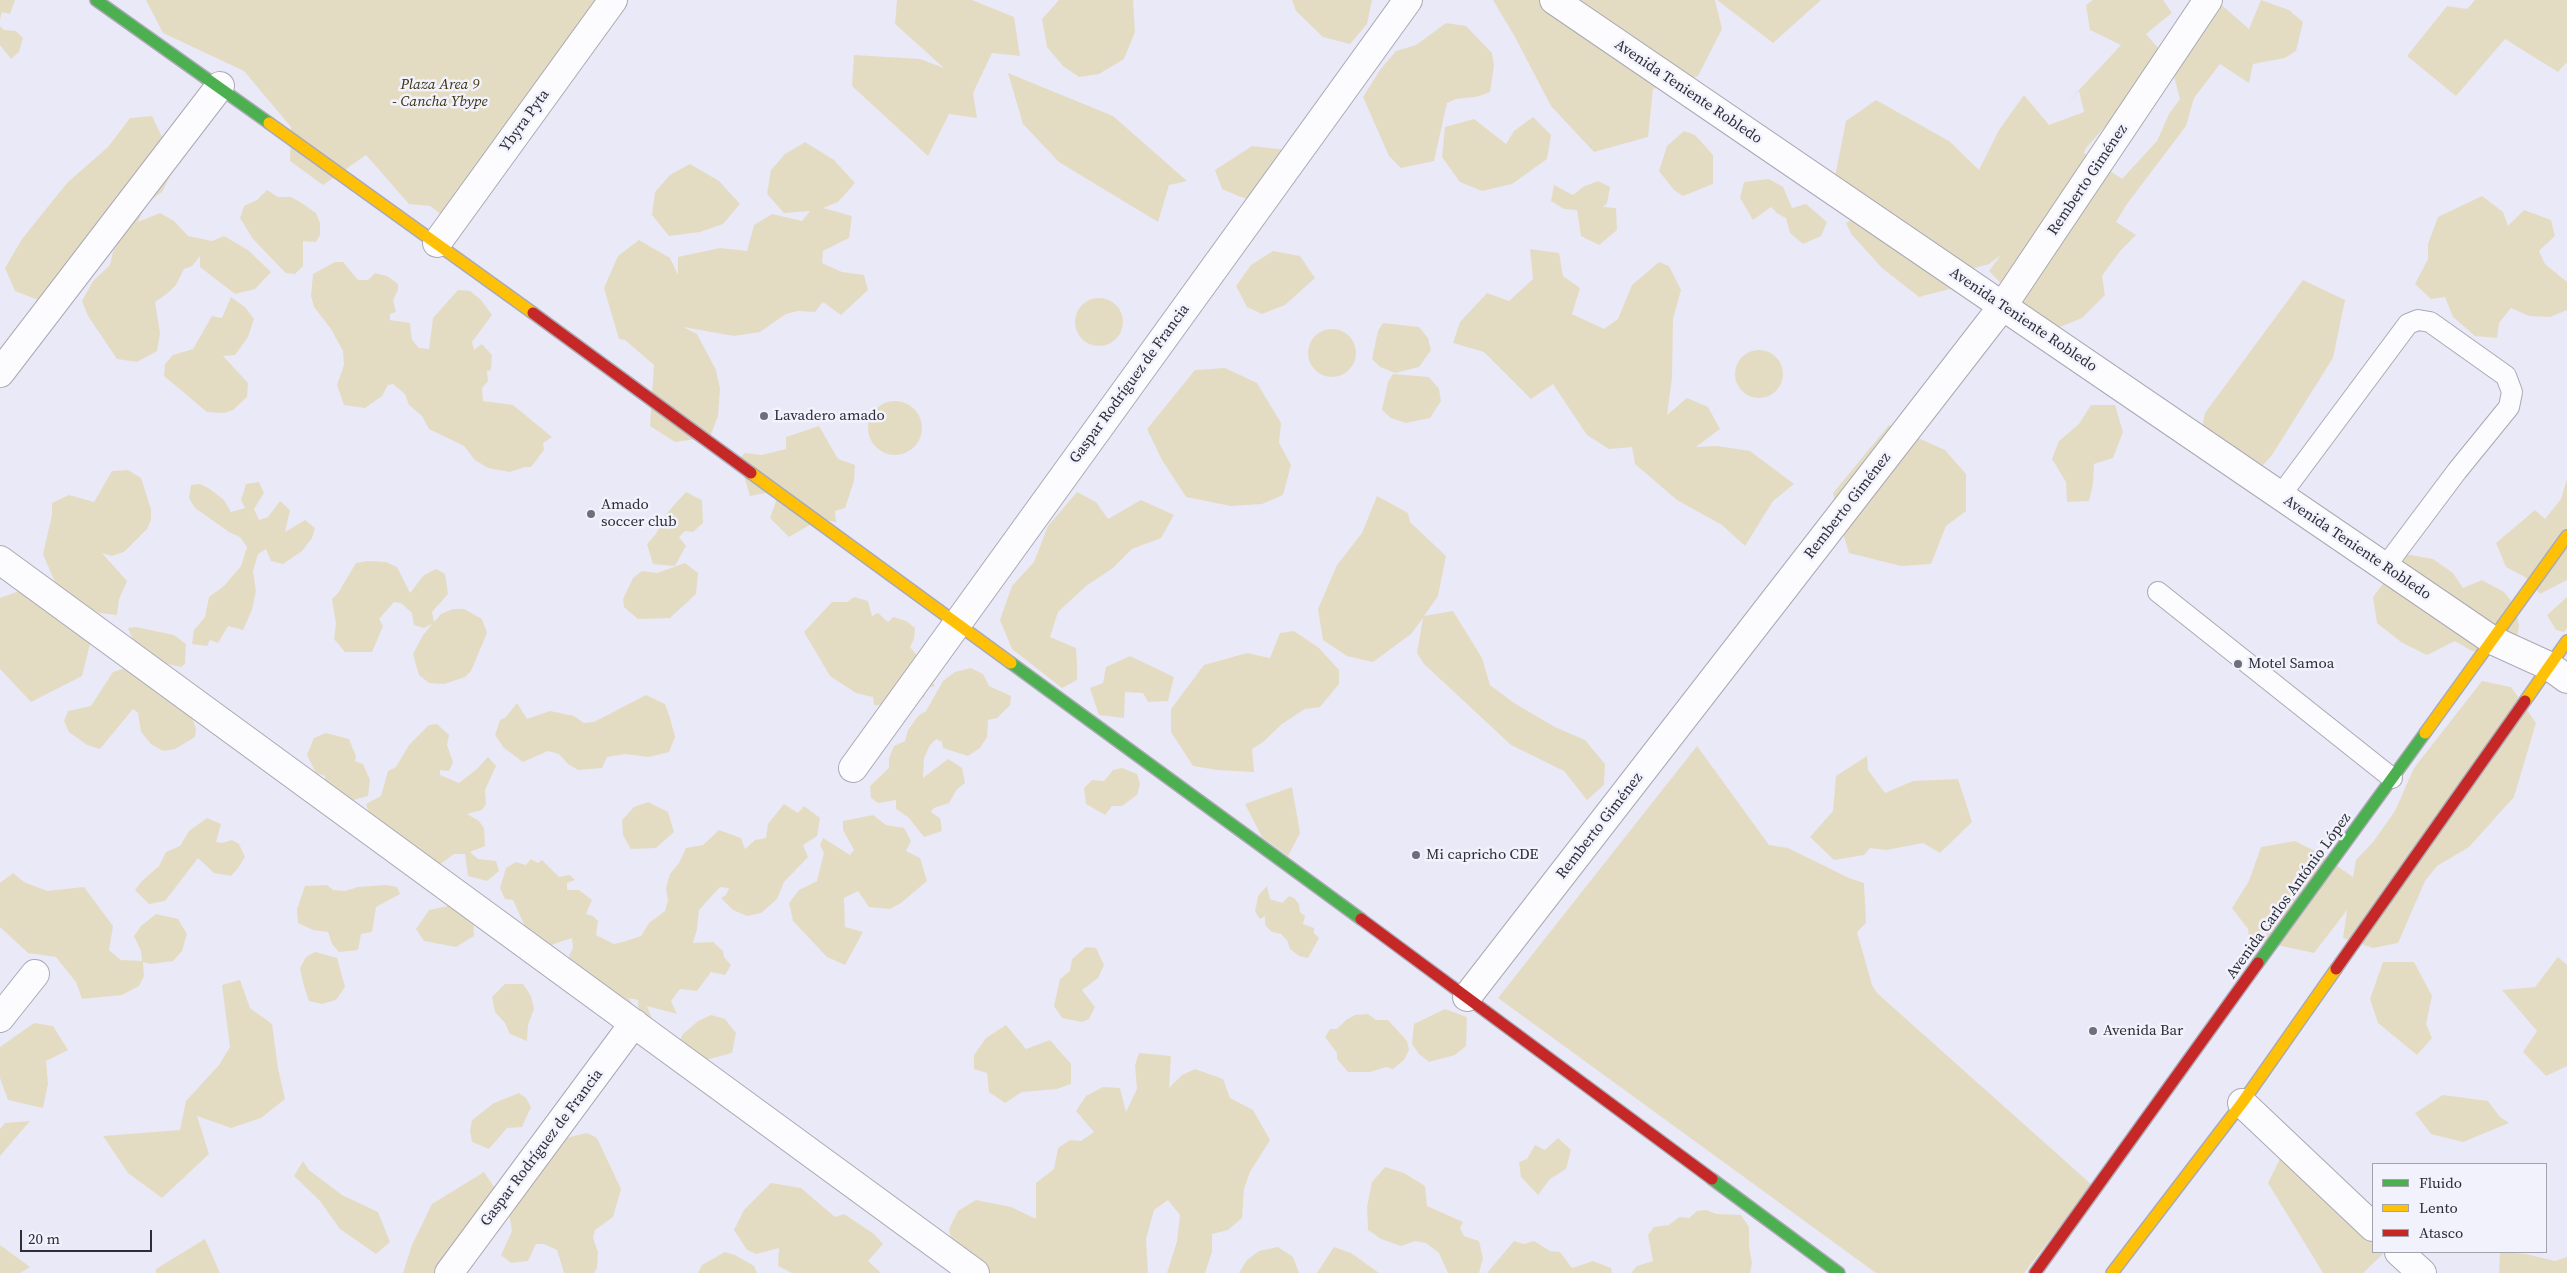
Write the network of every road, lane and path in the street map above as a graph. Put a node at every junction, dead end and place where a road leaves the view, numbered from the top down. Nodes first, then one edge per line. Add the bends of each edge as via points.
1 (613, 0) edge
2 (1408, 0) edge
3 (1554, 0) edge
4 (2208, 0) edge
5 (108, 4) edge
6 (220, 86) junction
7 (437, 243) junction
8 (2002, 307) junction
9 (0, 373) edge
10 (2280, 496) junction
11 (2567, 536) edge
12 (0, 560) edge
13 (2385, 567) junction
14 (2158, 592) dead end
15 (957, 623) junction
16 (2492, 640) junction
17 (2567, 641) edge
18 (2558, 673) edge
19 (852, 768) dead end
20 (2392, 778) junction
21 (35, 974) dead end
22 (1467, 997) junction
23 (0, 1018) edge
24 (634, 1023) junction
25 (2242, 1103) junction
26 (2372, 1226) edge
27 (2400, 1253) edge
28 (449, 1273) edge
29 (975, 1273) edge
30 (1839, 1273) edge
31 (2035, 1273) edge
32 (2112, 1273) edge
33 (2422, 1273) edge

1 - 7 street, Ybyra Pyta
2 - 15 street, Gaspar Rodríguez de Francia
3 - 8 street, Avenida Teniente Robledo
4 - 8 street, Remberto Giménez
5 - 6 street
6 - 7 street
6 - 9 street
7 - 15 street
8 - 10 street, Avenida Teniente Robledo
8 - 22 street, Remberto Giménez
10 - 13 street, Avenida Teniente Robledo
10 - 13 lane via 2408,324 2418,320 2430,322 2506,376 2512,392 2509,407
11 - 16 street, Avenida Carlos António López
12 - 24 street
13 - 16 street, Avenida Teniente Robledo
14 - 20 lane
15 - 19 street, Gaspar Rodríguez de Francia
15 - 22 street
16 - 18 street, Avenida Teniente Robledo
16 - 20 street, Avenida Carlos António López
17 - 18 street
18 - 25 street
20 - 31 street, Avenida Carlos António López
21 - 23 street
22 - 30 street
24 - 28 street, Gaspar Rodríguez de Francia
24 - 29 street
25 - 26 street
25 - 32 street
27 - 33 street

